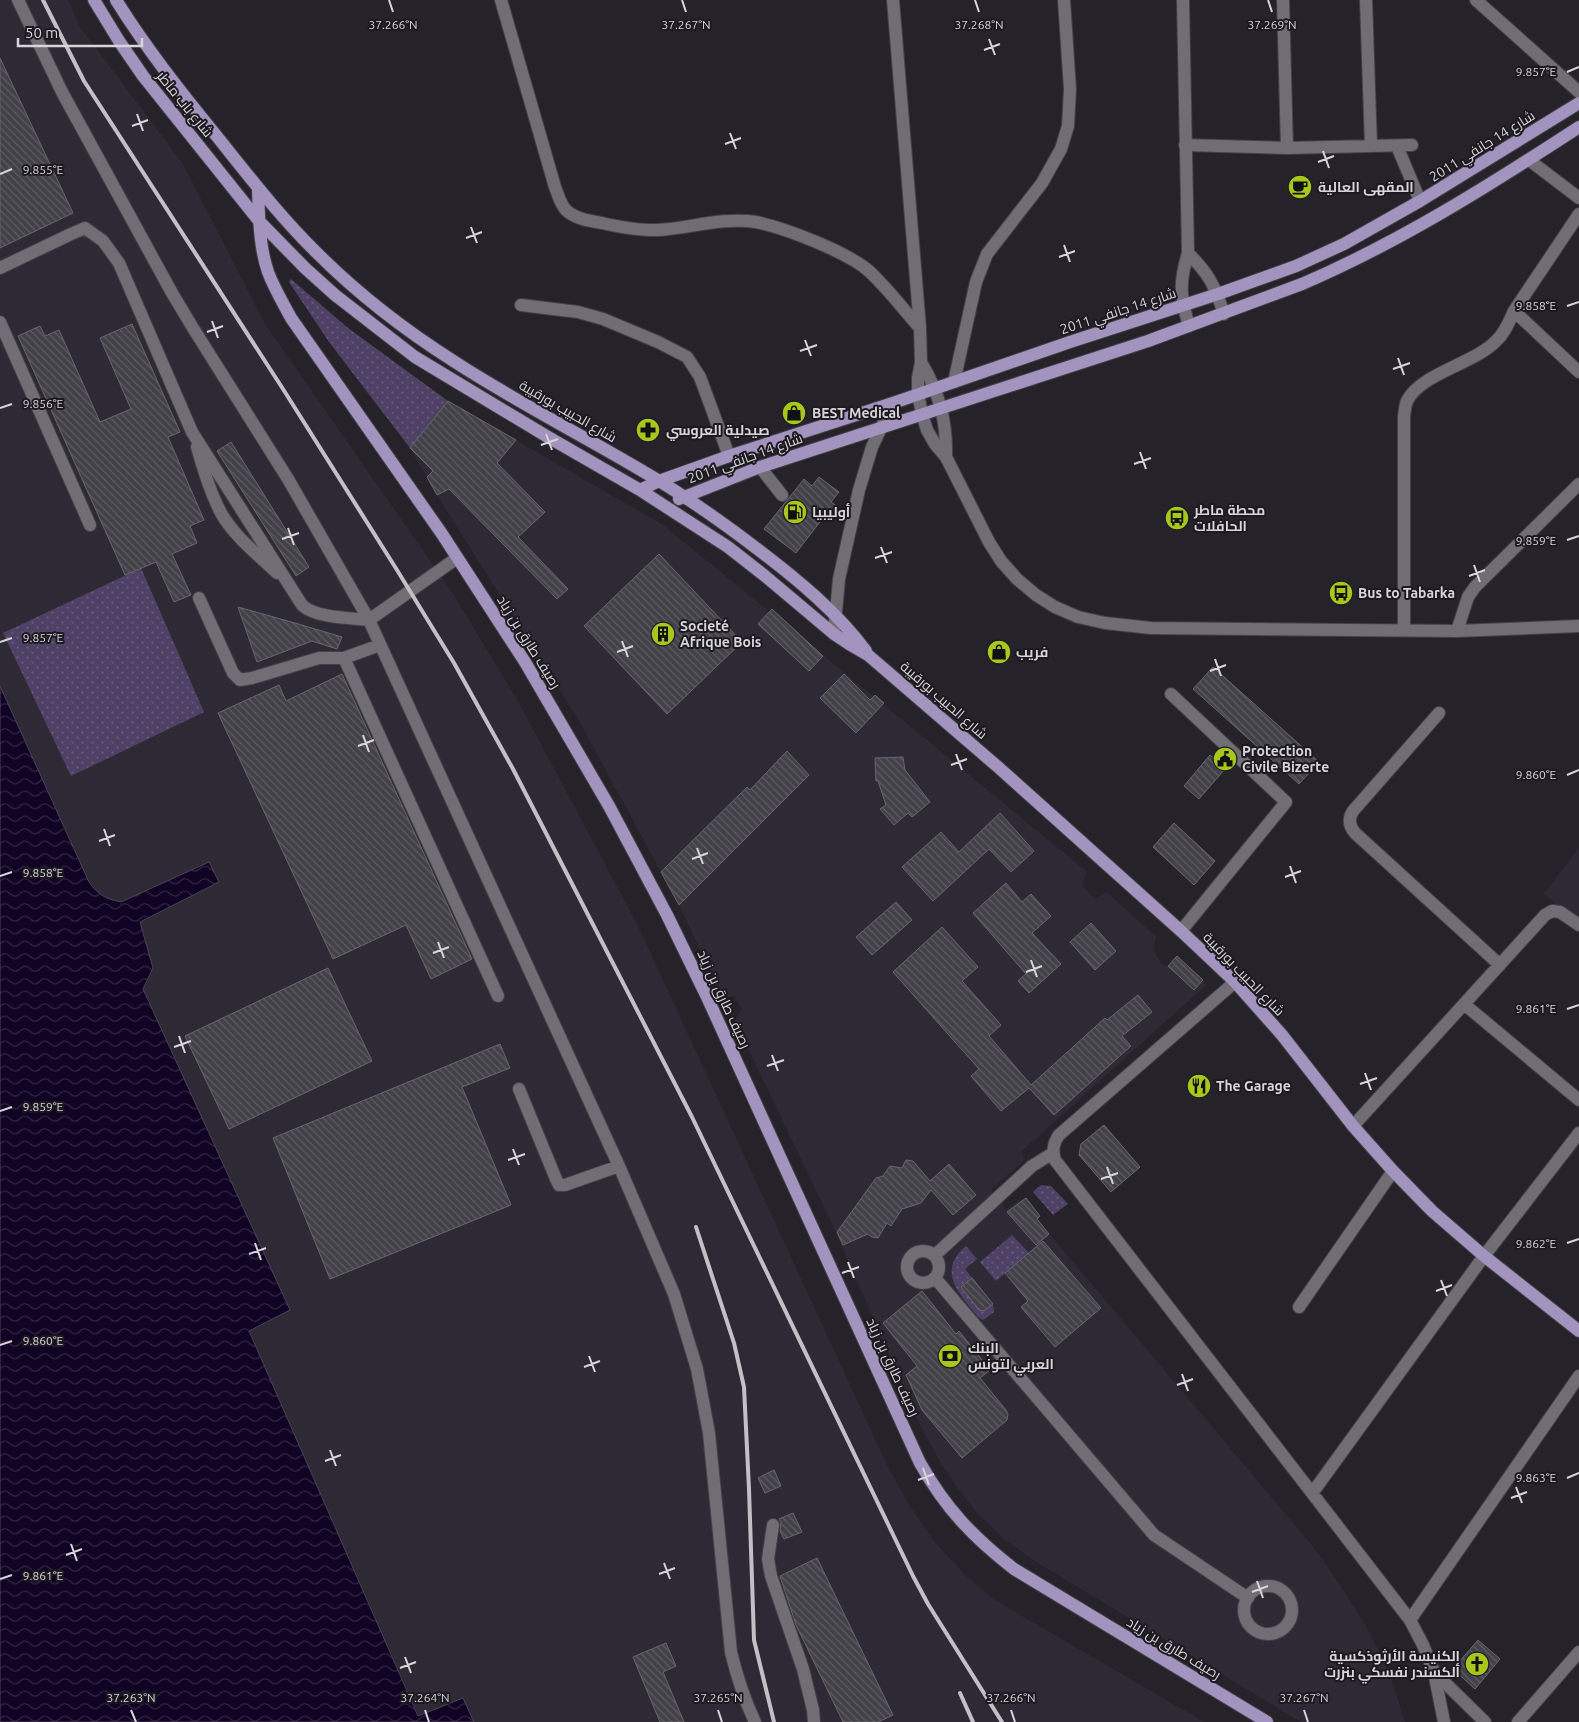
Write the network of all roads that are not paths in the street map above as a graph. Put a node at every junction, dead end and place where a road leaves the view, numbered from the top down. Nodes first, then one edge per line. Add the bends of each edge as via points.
1 (18, 0) edge
2 (94, 0) edge
3 (116, 0) edge
4 (501, 0) edge
5 (893, 0) edge
6 (1064, 0) edge
7 (1183, 0) edge
8 (1283, 0) edge
9 (1366, 0) edge
10 (1481, 2) edge
11 (1579, 92) edge
12 (1579, 103) edge
13 (1579, 126) edge
14 (1185, 145) junction
15 (1412, 145) dead end
16 (1371, 146) junction
17 (1397, 146) junction
18 (1287, 148) junction
19 (1529, 160) junction
20 (258, 188) junction
21 (1579, 198) edge
22 (1420, 201) junction
23 (1579, 214) edge
24 (259, 221) junction
25 (1188, 253) junction
26 (0, 268) edge
27 (1218, 294) junction
28 (521, 305) dead end
29 (1183, 306) junction
30 (1514, 312) junction
31 (1224, 314) junction
32 (0, 322) edge
33 (1189, 326) junction
34 (920, 328) junction
35 (921, 362) junction
36 (1578, 367) edge
37 (954, 382) junction
38 (936, 388) junction
39 (918, 394) junction
40 (893, 402) junction
41 (942, 408) junction
42 (922, 414) junction
43 (881, 427) junction
44 (192, 432) junction
45 (729, 456) junction
46 (946, 457) junction
47 (760, 467) junction
48 (659, 481) junction
49 (1579, 484) edge
50 (640, 490) junction
51 (782, 495) dead end
52 (683, 496) junction
53 (665, 506) junction
54 (90, 525) dead end
55 (457, 558) junction
56 (289, 584) junction
57 (199, 598) dead end
58 (836, 616) junction
59 (369, 620) junction
60 (1579, 626) edge
61 (1404, 630) junction
62 (1457, 631) junction
63 (834, 634) junction
64 (380, 645) junction
65 (868, 655) junction
66 (344, 658) junction
67 (1171, 694) dead end
68 (1439, 713) dead end
69 (1579, 925) edge
70 (1181, 931) junction
71 (1500, 965) junction
72 (1235, 982) junction
73 (498, 996) dead end
74 (1464, 1004) junction
75 (519, 1089) dead end
76 (1579, 1100) edge
77 (1353, 1126) junction
78 (1579, 1133) edge
79 (1053, 1153) junction
80 (619, 1166) junction
81 (1393, 1171) junction
82 (935, 1255) junction
83 (1484, 1256) junction
84 (935, 1278) junction
85 (1299, 1307) dead end
86 (1577, 1325) edge
87 (1579, 1376) edge
88 (1313, 1492) junction
89 (773, 1525) dead end
90 (1248, 1598) dead end
91 (1410, 1620) junction
92 (1579, 1652) edge
93 (1434, 1672) junction
94 (755, 1722) edge
95 (814, 1722) edge
96 (1267, 1722) edge
97 (1444, 1722) edge
98 (1485, 1722) edge
99 (1518, 1722) edge

1 - 59 street via 62,92 172,293 288,479
2 - 24 main road, شارع باب ماطر via 143,76
3 - 20 main road, شارع باب ماطر via 157,61
4 - 34 street via 555,186 566,210 586,220 639,230 739,221 756,222 792,233 852,259 869,272
5 - 34 street
6 - 37 street via 1070,89 1068,126 1061,149 1042,182 987,254 976,282
7 - 14 street
8 - 18 street
9 - 16 street
10 - 11 street
12 - 22 main road, شارع 14 جانفي 2011
13 - 19 main road, شارع 14 جانفي 2011
14 - 18 street
14 - 25 street
15 - 17 street
16 - 17 street
16 - 18 street
17 - 22 street
19 - 21 street
19 - 31 main road, شارع 14 جانفي 2011 via 1432,218 1326,274
20 - 24 main road, رصيف طارق بن زياد
20 - 48 main road, شارع الحبيب بورقيبة via 316,252 424,342 525,405
22 - 27 main road, شارع 14 جانفي 2011 via 1296,266
23 - 30 street
24 - 50 main road, شارع الحبيب بورقيبة via 305,268 415,357
24 - 55 main road, رصيف طارق بن زياد via 268,271 291,318
25 - 27 street via 1212,280
25 - 29 street via 1180,289
26 - 44 street via 85,228 103,241 119,263
27 - 29 main road, شارع 14 جانفي 2011
27 - 31 street
28 - 45 street via 578,312 658,342 687,357 700,377
29 - 33 street
29 - 37 main road, شارع 14 جانفي 2011
30 - 36 street
30 - 61 street via 1495,343 1427,381 1406,402
31 - 33 main road, شارع 14 جانفي 2011
32 - 54 street
33 - 41 main road, شارع 14 جانفي 2011
34 - 35 street
35 - 38 street
35 - 39 street
37 - 38 main road, شارع 14 جانفي 2011
38 - 39 main road, شارع 14 جانفي 2011
38 - 41 street
39 - 40 main road, شارع 14 جانفي 2011
39 - 42 street
40 - 43 street
40 - 45 main road, شارع 14 جانفي 2011
41 - 42 main road, شارع 14 جانفي 2011
41 - 46 street
42 - 43 main road, شارع 14 جانفي 2011
42 - 46 street via 927,430
43 - 47 main road, شارع 14 جانفي 2011
43 - 58 street via 859,490 839,579
44 - 56 street
44 - 56 street via 222,513 243,542
45 - 48 main road, شارع 14 جانفي 2011
46 - 61 street via 1000,561 1036,595 1078,616 1105,623 1151,628
47 - 51 street
47 - 52 main road, شارع 14 جانفي 2011
48 - 50 main road, شارع 14 جانفي 2011
48 - 52 main road, شارع الحبيب بورقيبة
49 - 62 street via 1475,587 1463,609
50 - 53 main road, شارع الحبيب بورقيبة
52 - 53 main road, شارع 14 جانفي 2011
52 - 58 main road, شارع الحبيب بورقيبة via 776,563
53 - 63 main road, شارع الحبيب بورقيبة via 728,547
55 - 59 street
55 - 96 main road, رصيف طارق بن زياد via 559,719 667,915 920,1463 950,1509 990,1551 1014,1569
56 - 59 street via 307,610
57 - 66 street via 233,673 240,680 319,658
58 - 63 street
58 - 65 main road, شارع الحبيب بورقيبة
59 - 64 street
60 - 62 street
61 - 62 street
63 - 65 main road, شارع الحبيب بورقيبة
64 - 66 street
64 - 80 street
65 - 70 main road, شارع الحبيب بورقيبة
66 - 73 street
67 - 70 street via 1286,802
68 - 71 street via 1353,811 1350,825
69 - 71 street via 1560,912 1552,911
70 - 72 main road, شارع الحبيب بورقيبة
71 - 74 street
72 - 77 main road, شارع الحبيب بورقيبة via 1282,1035
72 - 79 street via 1059,1135
74 - 76 street
74 - 77 street
75 - 80 street via 559,1185
77 - 81 main road, شارع الحبيب بورقيبة
78 - 83 street
79 - 82 street via 1032,1166
79 - 88 street via 1055,1160
80 - 94 street via 674,1294 697,1369 709,1433 731,1652 742,1692
81 - 83 main road, شارع الحبيب بورقيبة
81 - 85 street
82 - 84 street via 939,1267
82 - 84 street via 919,1251 910,1257 906,1267 914,1281 925,1284
83 - 86 main road, شارع الحبيب بورقيبة
83 - 88 street
84 - 90 street via 1154,1535
87 - 91 street
88 - 91 street
89 - 95 street via 768,1559 770,1576 803,1669
91 - 93 street
92 - 99 street
93 - 97 street
93 - 98 street

